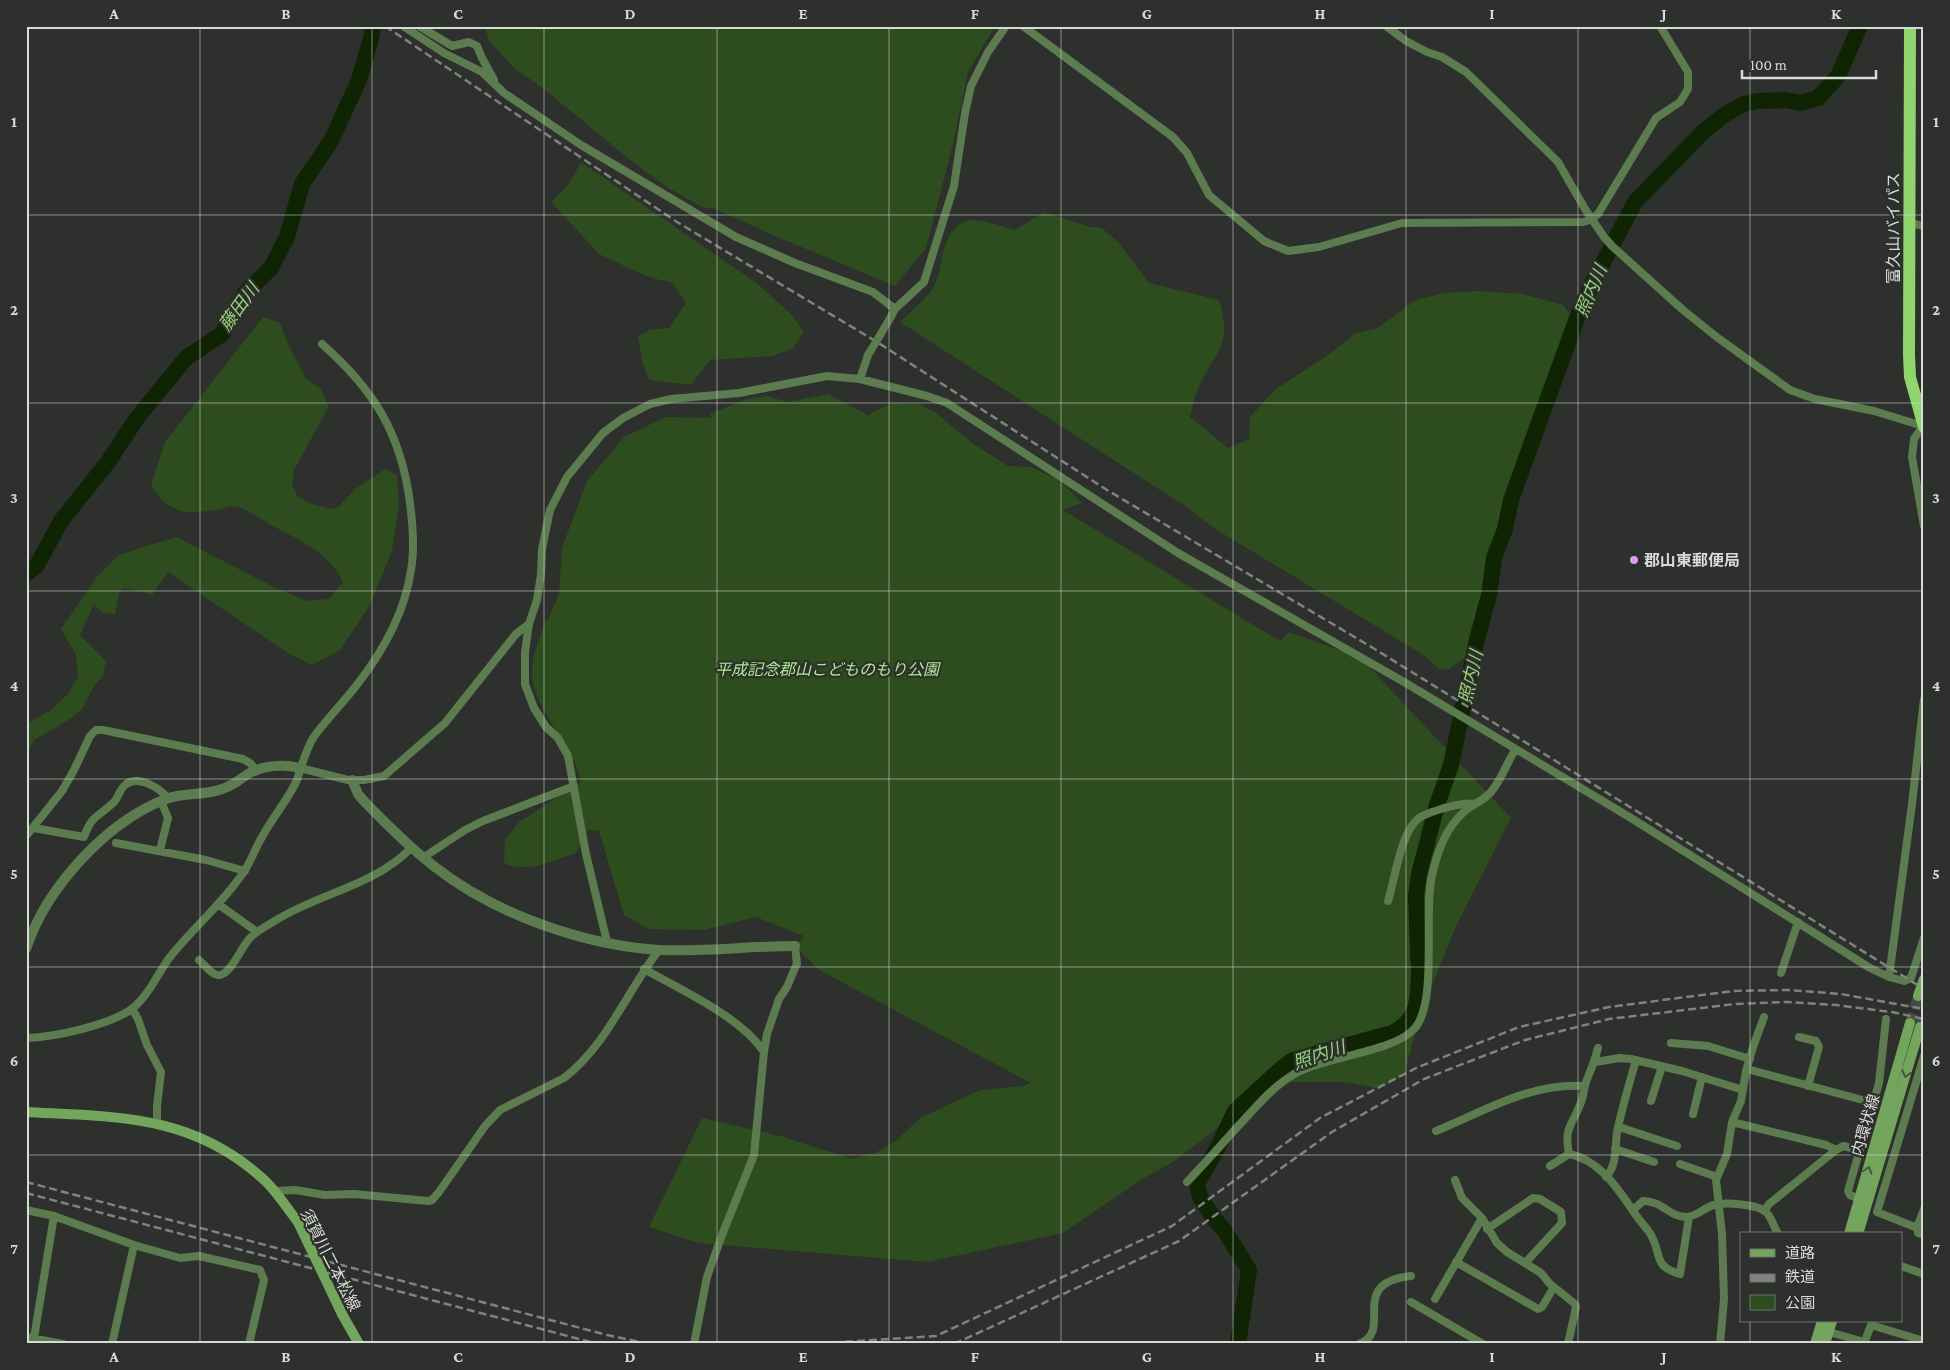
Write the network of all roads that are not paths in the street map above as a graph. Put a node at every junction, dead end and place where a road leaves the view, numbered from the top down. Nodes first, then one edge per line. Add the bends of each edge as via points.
1 (403, 26) edge
2 (419, 26) edge
3 (1006, 26) edge
4 (1023, 26) edge
5 (1386, 26) edge
6 (1660, 26) edge
7 (1910, 26) edge
8 (494, 82) junction
9 (1592, 219) junction
10 (1910, 223) junction
11 (1924, 226) edge
12 (895, 309) junction
13 (322, 344) dead end
14 (860, 379) junction
15 (1923, 426) edge
16 (1924, 526) edge
17 (529, 624) junction
18 (1924, 699) edge
19 (1515, 750) junction
20 (300, 768) junction
21 (257, 770) junction
22 (352, 780) junction
23 (574, 786) junction
24 (165, 800) junction
25 (1475, 804) junction
26 (34, 828) junction
27 (26, 836) edge
28 (116, 843) dead end
29 (411, 848) junction
30 (160, 850) junction
31 (424, 858) junction
32 (244, 871) junction
33 (1388, 901) dead end
34 (218, 904) junction
35 (1798, 922) junction
36 (257, 932) junction
37 (1924, 938) edge
38 (607, 942) junction
39 (795, 946) joint
40 (26, 949) edge
41 (659, 950) junction
42 (199, 960) dead end
43 (644, 968) junction
44 (1781, 973) dead end
45 (1889, 977) junction
46 (1924, 979) edge
47 (1918, 996) tunnel mouth
48 (132, 1009) junction
49 (1764, 1017) dead end
50 (1886, 1019) dead end
51 (1915, 1025) tunnel mouth
52 (1800, 1037) dead end
53 (26, 1038) edge
54 (1671, 1043) dead end
55 (1598, 1048) dead end
56 (764, 1052) junction
57 (1924, 1056) edge
58 (1750, 1058) junction
59 (1636, 1060) junction
60 (1595, 1062) junction
61 (1662, 1066) junction
62 (1747, 1069) junction
63 (1922, 1071) edge
64 (1702, 1077) junction
65 (1585, 1086) junction
66 (1808, 1086) junction
67 (1743, 1090) junction
68 (1651, 1101) dead end
69 (1874, 1103) junction
70 (26, 1112) edge
71 (1692, 1114) dead end
72 (1732, 1122) junction
73 (157, 1124) junction
74 (1619, 1127) junction
75 (1436, 1131) dead end
76 (1677, 1146) dead end
77 (1615, 1149) junction
78 (1836, 1150) junction
79 (1859, 1150) junction
80 (1569, 1154) junction
81 (1654, 1162) dead end
82 (1680, 1164) dead end
83 (1550, 1166) dead end
84 (1606, 1177) junction
85 (1717, 1177) junction
86 (1455, 1180) dead end
87 (1187, 1182) dead end
88 (275, 1191) junction
89 (1868, 1202) junction
90 (1718, 1204) junction
91 (1924, 1209) edge
92 (26, 1210) edge
93 (1633, 1210) junction
94 (1764, 1211) junction
95 (54, 1216) junction
96 (1689, 1217) junction
97 (1482, 1218) junction
98 (1917, 1226) junction
99 (1487, 1229) junction
100 (1777, 1232) edge
101 (1850, 1232) edge
102 (1859, 1232) edge
103 (1924, 1235) edge
104 (134, 1245) junction
105 (1456, 1262) junction
106 (1525, 1263) junction
107 (1902, 1266) edge
108 (1924, 1274) edge
109 (1411, 1276) dead end
110 (1554, 1287) junction
111 (1435, 1299) dead end
112 (1411, 1302) dead end
113 (1822, 1322) edge
114 (1832, 1322) edge
115 (1829, 1332) junction
116 (31, 1340) edge
117 (1924, 1342) edge
118 (62, 1344) edge
119 (112, 1344) edge
120 (249, 1344) edge
121 (359, 1344) edge
122 (694, 1344) edge
123 (1359, 1344) edge
124 (1483, 1344) edge
125 (1568, 1344) edge
126 (1720, 1344) edge
127 (1815, 1344) edge
128 (1825, 1344) edge

1 - 8 street
2 - 8 street via 452,46 468,42 477,46
3 - 12 street via 971,86 954,186 924,282
4 - 9 street via 1173,137 1187,153 1209,195 1264,241 1278,248 1288,251 1310,249 1402,222 1583,222
5 - 9 street via 1406,41 1442,56 1466,72 1558,162
6 - 9 street via 1688,72 1688,89 1680,102 1656,118
7 - 10 highway, 富久山バイパス
8 - 12 street via 504,93 581,144 736,237 794,263 873,292
9 - 15 street via 1612,246 1683,310 1790,390
10 - 11 street
10 - 15 highway, 富久山バイパス via 1910,377
12 - 14 street, bridge via 868,355
13 - 20 street via 360,381 391,430 403,460 414,540 406,593 384,645 312,740
14 - 17 street via 827,376 739,394 671,399 650,404 623,418 583,455 550,510 542,549 538,600
14 - 19 street via 947,404 1178,553 1404,682
15 - 16 street via 1914,439 1912,457
17 - 22 street via 516,634 445,723 390,772 380,778
17 - 23 street via 525,684 546,727 558,738 568,756
18 - 45 street
19 - 25 street via 1491,792
19 - 35 street
20 - 21 street via 274,766
20 - 22 street
20 - 32 street via 296,781
21 - 24 street via 229,787
21 - 26 street via 243,759 96,730 62,791
22 - 29 street via 358,794
23 - 31 street via 483,821
23 - 38 street
24 - 26 street via 156,787 138,781 128,783 116,801 91,820 84,837
24 - 30 street via 168,822
24 - 40 street via 134,815 80,861 40,917
25 - 33 street via 1448,807 1414,822 1405,838
25 - 87 street via 1451,826 1441,843 1432,876 1428,900 1427,992 1416,1027 1398,1041 1308,1067 1285,1080 1267,1094
26 - 27 street
28 - 30 street
29 - 31 street
29 - 36 street via 372,877 294,909
30 - 32 street
31 - 38 street via 468,889 509,912 546,927
32 - 34 street
34 - 36 street
34 - 48 street via 170,958
35 - 44 street
35 - 45 street
36 - 42 street via 222,975 214,974
37 - 45 street via 1911,978 1904,981
38 - 41 street
39 - 41 street
39 - 56 street via 797,964 779,999
41 - 43 street
43 - 56 street via 731,1019 756,1039
43 - 88 street via 599,1041 571,1072 500,1110 432,1200
46 - 47 main road
48 - 53 street via 86,1027
48 - 73 street via 161,1072
49 - 58 street
50 - 69 street via 1880,1083
51 - 89 main road, 内環状線
52 - 66 street via 1816,1041 1819,1047
54 - 58 street via 1708,1046
55 - 60 street
56 - 122 street via 754,1155 707,1277
57 - 63 street
58 - 62 street
59 - 60 street via 1620,1058
59 - 61 street
59 - 74 street
60 - 65 street
61 - 64 street
61 - 68 street
62 - 66 street
62 - 67 street
63 - 89 street
64 - 67 street
64 - 71 street
65 - 75 street via 1564,1085 1514,1096
65 - 80 street via 1568,1131
66 - 69 street
67 - 72 street
69 - 79 street
70 - 73 main road, 須賀川二本松線 via 112,1117
72 - 78 street
72 - 85 street via 1727,1154
73 - 88 main road, 須賀川二本松線 via 186,1131 230,1152
74 - 76 street
74 - 77 street
77 - 81 street
77 - 84 street via 1612,1168
78 - 79 street via 1843,1146
78 - 94 street
79 - 89 street via 1848,1191 1850,1195
80 - 83 street
80 - 84 street via 1591,1163
82 - 85 street
84 - 93 street
85 - 90 street
86 - 97 street via 1462,1198
88 - 121 main road, 須賀川二本松線, bridge via 298,1222
89 - 98 street via 1877,1212
89 - 101 main road, 内環状線
89 - 102 main road, 内環状線
90 - 94 street via 1753,1206
90 - 96 street
90 - 126 street via 1724,1299
91 - 98 street
92 - 95 street
93 - 96 street via 1647,1201 1660,1204 1674,1215
93 - 96 street via 1653,1238 1661,1262 1667,1270 1680,1274
94 - 100 street
95 - 104 street
95 - 116 street
97 - 99 street
97 - 105 street
98 - 103 street via 1918,1233
99 - 106 street via 1497,1244
99 - 106 street via 1533,1198 1561,1212 1562,1222
104 - 119 street
104 - 120 street via 180,1258 199,1256 260,1270 264,1280
105 - 110 street via 1538,1309
105 - 111 street
106 - 110 street
107 - 108 street
109 - 123 street via 1390,1280 1377,1290 1370,1336
110 - 125 street via 1571,1299 1576,1307
112 - 124 street
113 - 127 main road
114 - 115 main road
115 - 117 street via 1861,1342 1865,1341 1871,1325
115 - 128 main road
116 - 118 street

